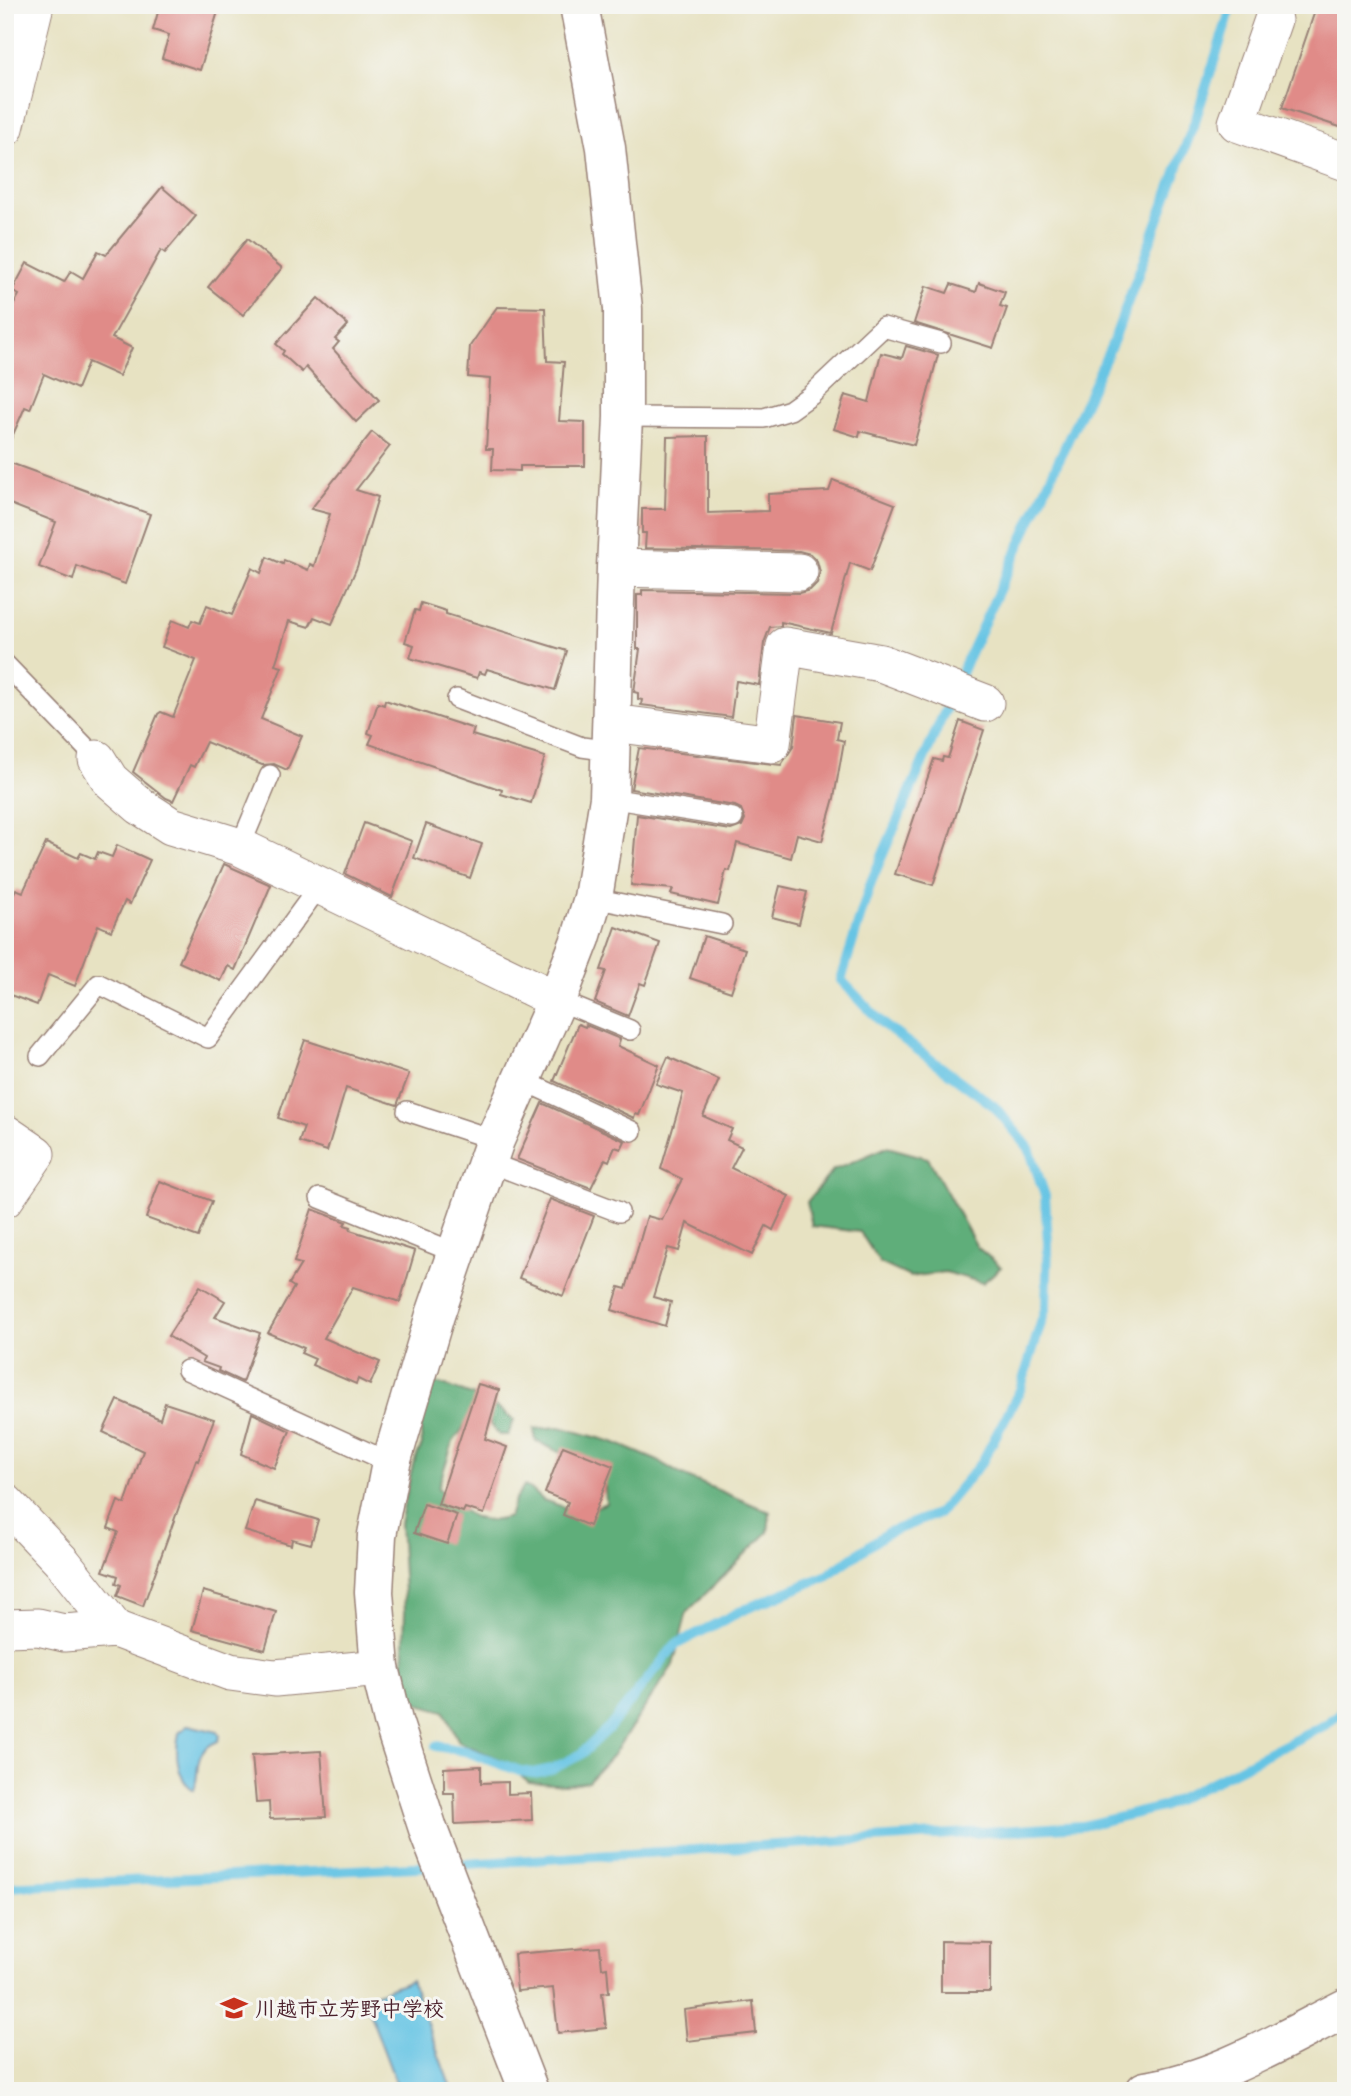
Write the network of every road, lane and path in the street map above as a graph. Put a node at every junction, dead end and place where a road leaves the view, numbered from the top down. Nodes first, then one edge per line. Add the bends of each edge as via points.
1 (35, 5) edge
2 (579, 5) edge
3 (1273, 20) dead end
4 (5, 128) edge
5 (1346, 162) edge
6 (941, 343) dead end
7 (623, 417) junction
8 (616, 568) junction
9 (799, 572) dead end
10 (5, 664) edge
11 (457, 699) dead end
12 (985, 703) dead end
13 (612, 737) junction
14 (97, 759) joint
15 (270, 775) dead end
16 (609, 797) junction
17 (733, 818) dead end
18 (240, 847) junction
19 (320, 885) junction
20 (593, 898) junction
21 (722, 923) dead end
22 (558, 1000) junction
23 (630, 1030) dead end
24 (40, 1056) dead end
25 (522, 1080) junction
26 (407, 1111) dead end
27 (632, 1131) dead end
28 (5, 1133) edge
29 (492, 1151) junction
30 (320, 1198) dead end
31 (5, 1199) edge
32 (619, 1212) dead end
33 (456, 1253) junction
34 (187, 1370) dead end
35 (391, 1464) junction
36 (5, 1502) edge
37 (5, 1628) edge
38 (114, 1629) junction
39 (380, 1668) junction
40 (1346, 2008) edge
41 (529, 2091) edge
42 (1145, 2091) edge

1 - 4 street
2 - 7 street via 606,148 624,309
3 - 5 street via 1237,123
6 - 7 lane via 883,327 811,395 790,410 764,418
7 - 8 street
8 - 9 street
8 - 13 street
10 - 14 lane
11 - 13 lane via 582,747
12 - 13 street via 881,663 785,646 772,744
13 - 16 street
14 - 18 street via 110,780 150,813 172,826
15 - 18 lane
16 - 17 lane
16 - 20 street
18 - 19 street
19 - 22 street
19 - 24 lane via 208,1038 99,984
20 - 21 lane
20 - 22 street
22 - 23 lane
22 - 25 street
25 - 27 lane
25 - 29 street
26 - 29 lane
28 - 31 street via 36,1154
29 - 32 lane
29 - 33 street
30 - 33 lane
33 - 35 street
34 - 35 lane
35 - 39 street via 375,1569
36 - 38 street via 63,1563
37 - 38 street via 38,1627 64,1633
38 - 39 street via 230,1672 275,1678
39 - 41 street via 431,1837
40 - 42 street via 1218,2071

